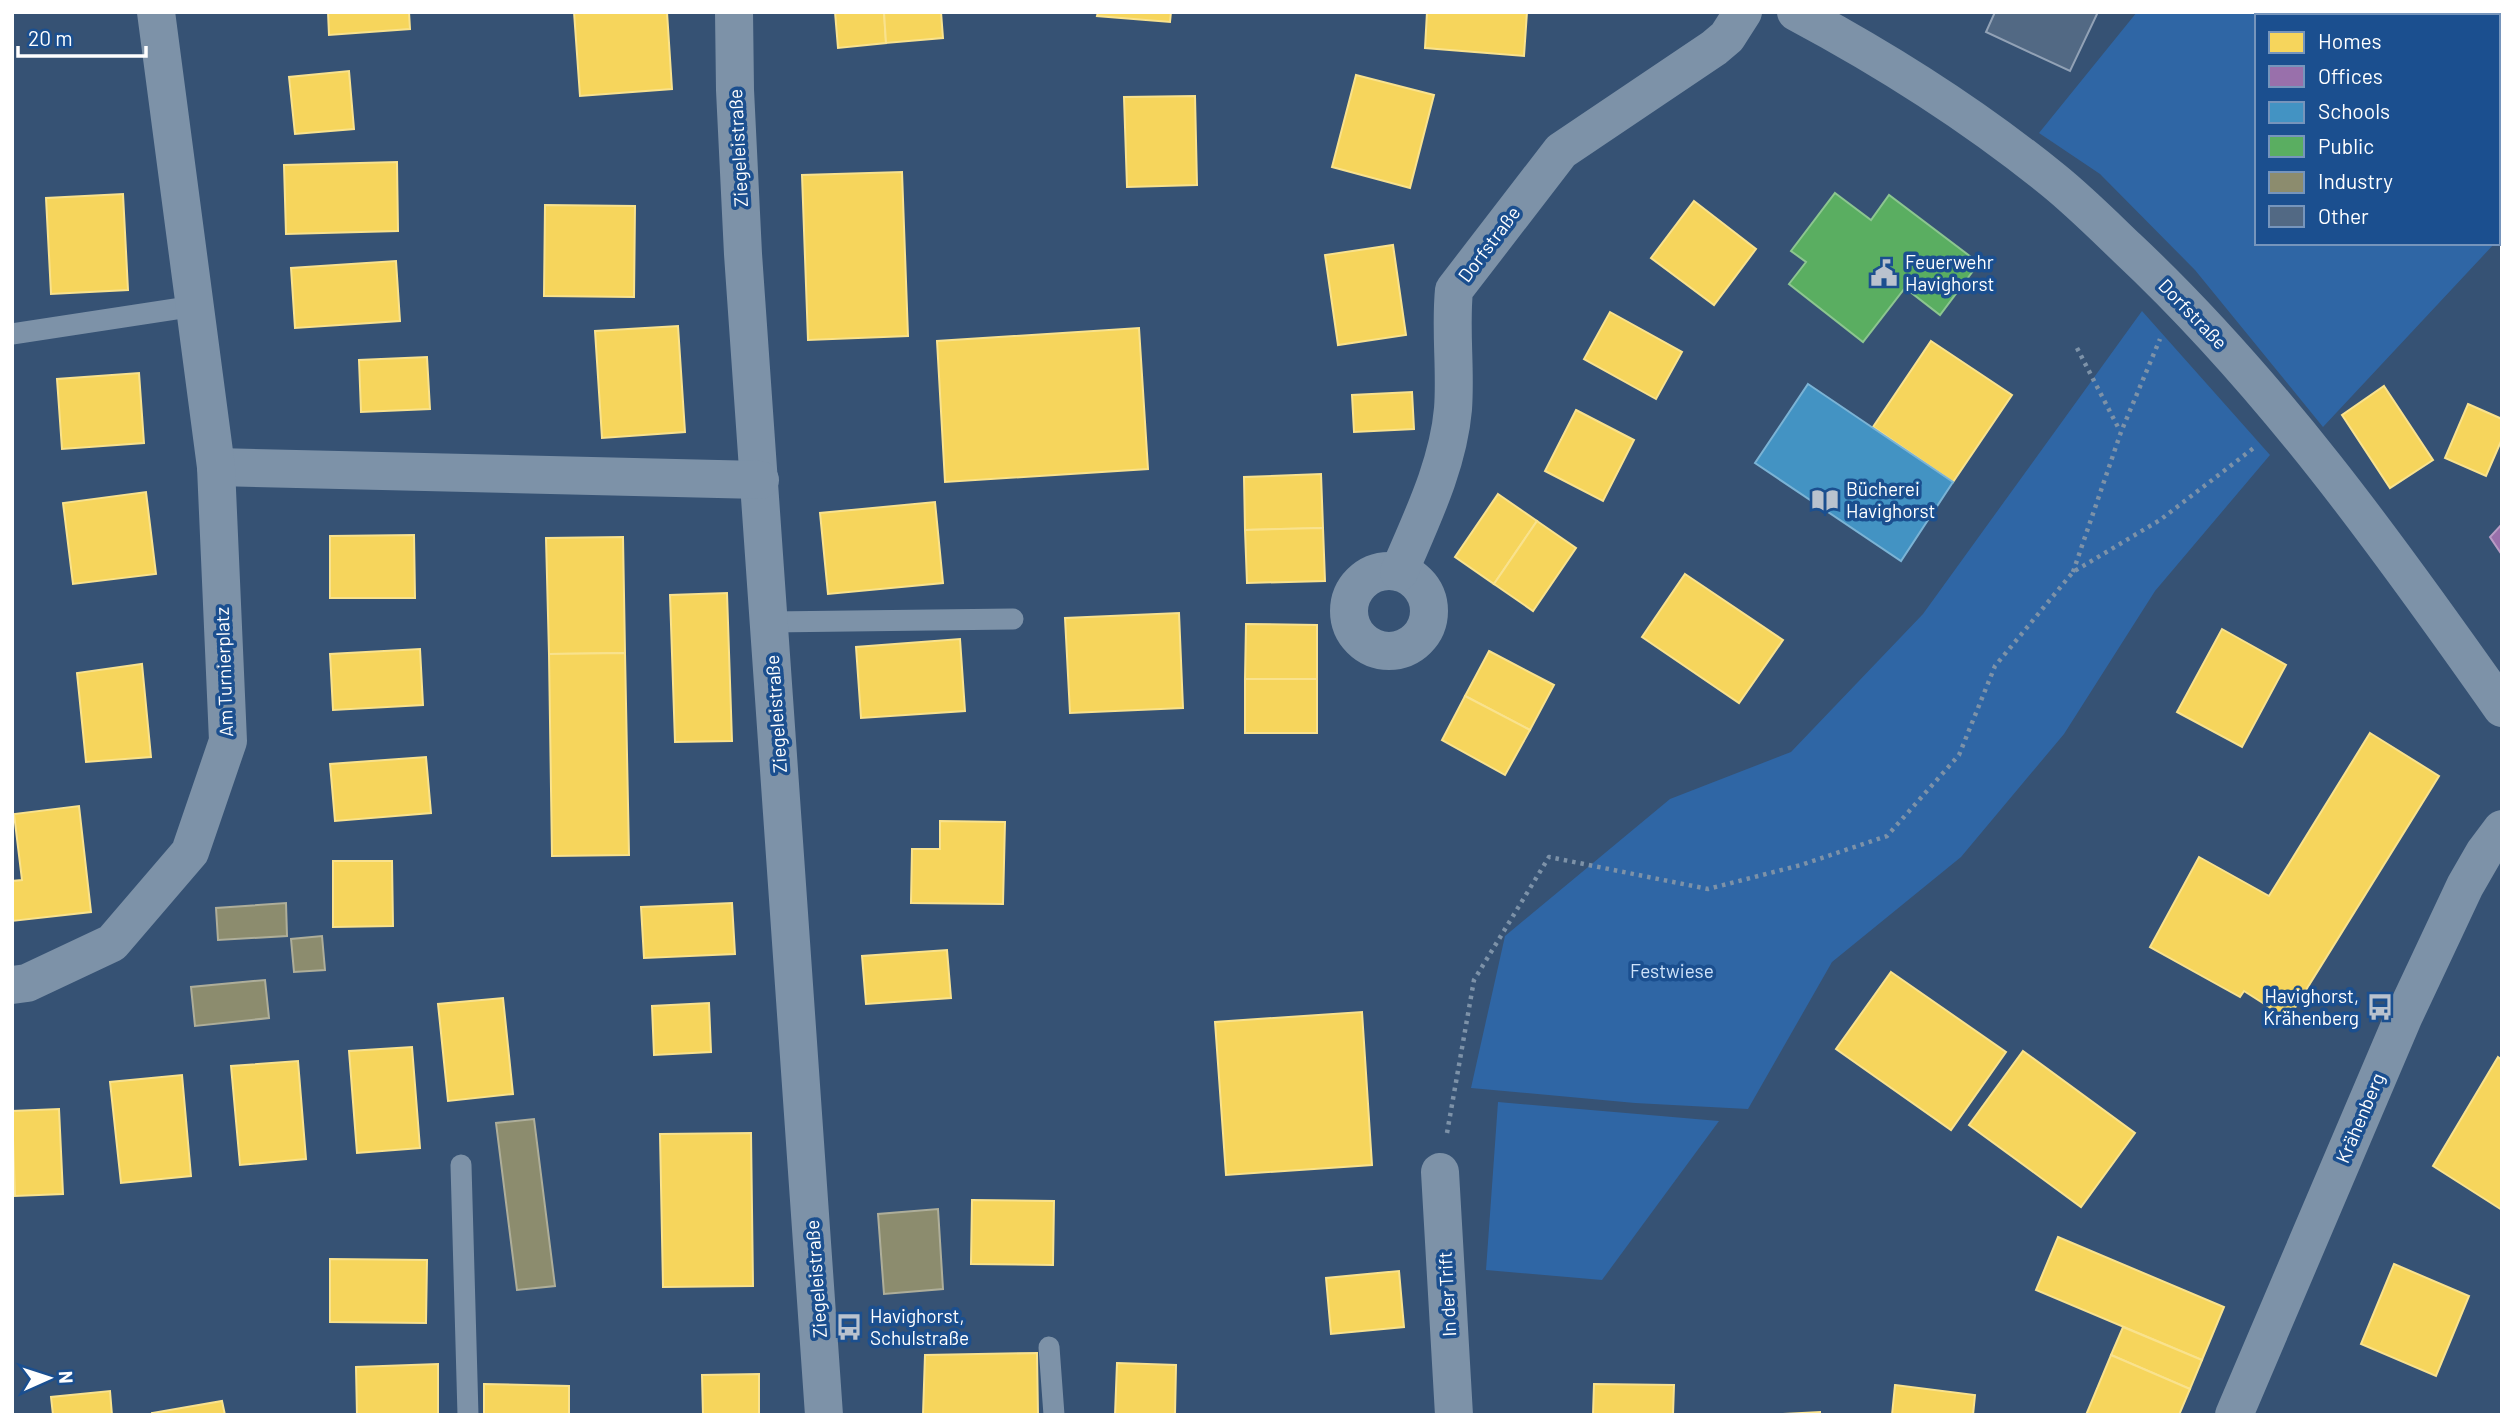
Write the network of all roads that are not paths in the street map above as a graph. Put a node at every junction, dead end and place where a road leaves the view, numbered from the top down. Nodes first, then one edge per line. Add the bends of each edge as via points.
1 (156, 12) edge
2 (734, 12) edge
3 (1743, 12) edge
4 (1796, 12) edge
5 (195, 306) junction
6 (12, 334) edge
7 (216, 467) junction
8 (760, 480) junction
9 (1399, 572) dead end
10 (1013, 620) dead end
11 (770, 622) junction
12 (2502, 708) edge
13 (2502, 829) edge
14 (12, 985) edge
15 (461, 1165) dead end
16 (1440, 1172) road end
17 (1049, 1347) dead end
18 (468, 1415) edge
19 (824, 1415) edge
20 (1054, 1415) edge
21 (1454, 1415) edge
22 (2234, 1415) edge

1 - 5 street, Am Turnierplatz
2 - 8 street, Ziegeleistraße via 743,254
3 - 9 street, Dorfstraße via 1714,48 1561,151 1454,290 1453,409 1446,449
4 - 12 street, Dorfstraße via 1907,77 2010,147 2055,181 2178,296 2289,421
5 - 6 lane
5 - 7 street, Am Turnierplatz
7 - 8 street
7 - 14 street, Am Turnierplatz via 228,741 190,852 112,943 27,984
8 - 11 street, Ziegeleistraße
10 - 11 lane
11 - 19 street, Ziegeleistraße
13 - 22 street, Krähenberg via 2465,886 2403,1018
15 - 18 lane
16 - 21 street, In der Trift
17 - 20 lane

